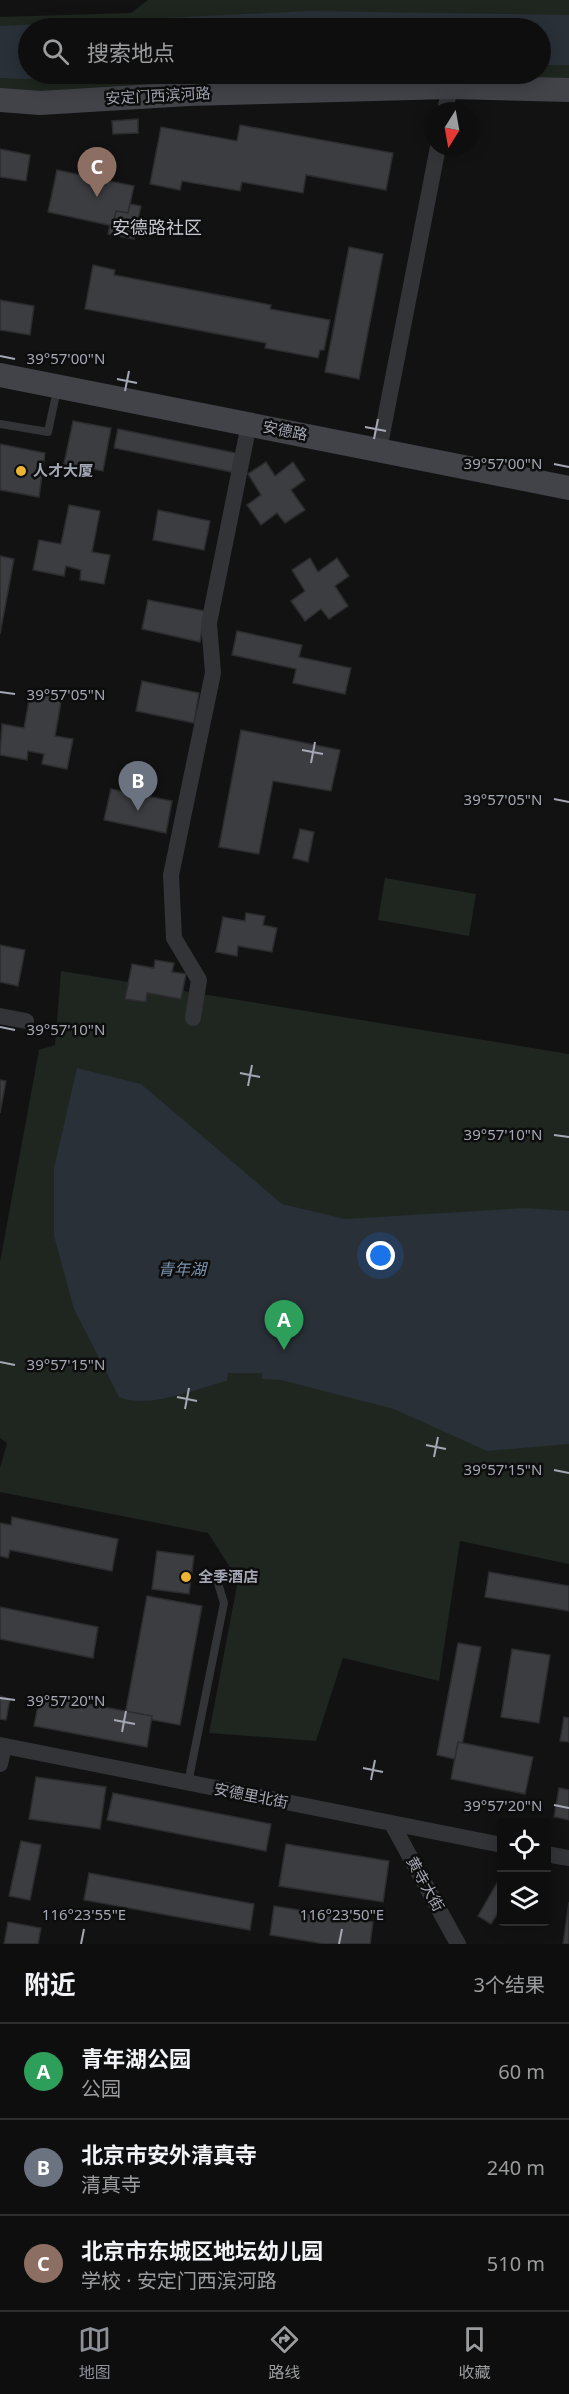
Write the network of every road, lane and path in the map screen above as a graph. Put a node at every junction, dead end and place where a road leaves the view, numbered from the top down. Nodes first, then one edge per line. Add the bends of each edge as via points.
1 (450, 87) junction
2 (569, 90) edge
3 (0, 100) edge
4 (447, 102) edge
5 (436, 156) edge
6 (0, 375) edge
7 (58, 386) junction
8 (0, 424) edge
9 (249, 424) junction
10 (379, 450) junction
11 (569, 488) edge
12 (0, 1016) edge
13 (193, 1018) dead end
14 (26, 1021) dead end
15 (218, 1583) dead end
16 (2, 1745) edge
17 (0, 1764) edge
18 (188, 1783) junction
19 (392, 1824) junction
20 (497, 1844) edge
21 (551, 1855) edge
22 (569, 1858) edge
23 (458, 1944) edge

1 - 2 street, 安定门西滨河路
1 - 3 street, 安定门西滨河路 via 188,94 40,103
1 - 4 street
5 - 10 street
6 - 7 street, 安德路
7 - 8 lane via 48,432
7 - 9 street, 安德路
9 - 10 street, 安德路
9 - 13 street via 209,623 213,673 171,875 174,938 200,981
10 - 11 street, 安德路
12 - 14 street
15 - 18 lane via 224,1603
16 - 17 street
16 - 18 street, 安德里北街
18 - 19 street, 安德里北街
19 - 20 street, 安德里北街
19 - 23 street, 黄寺大街
21 - 22 street

